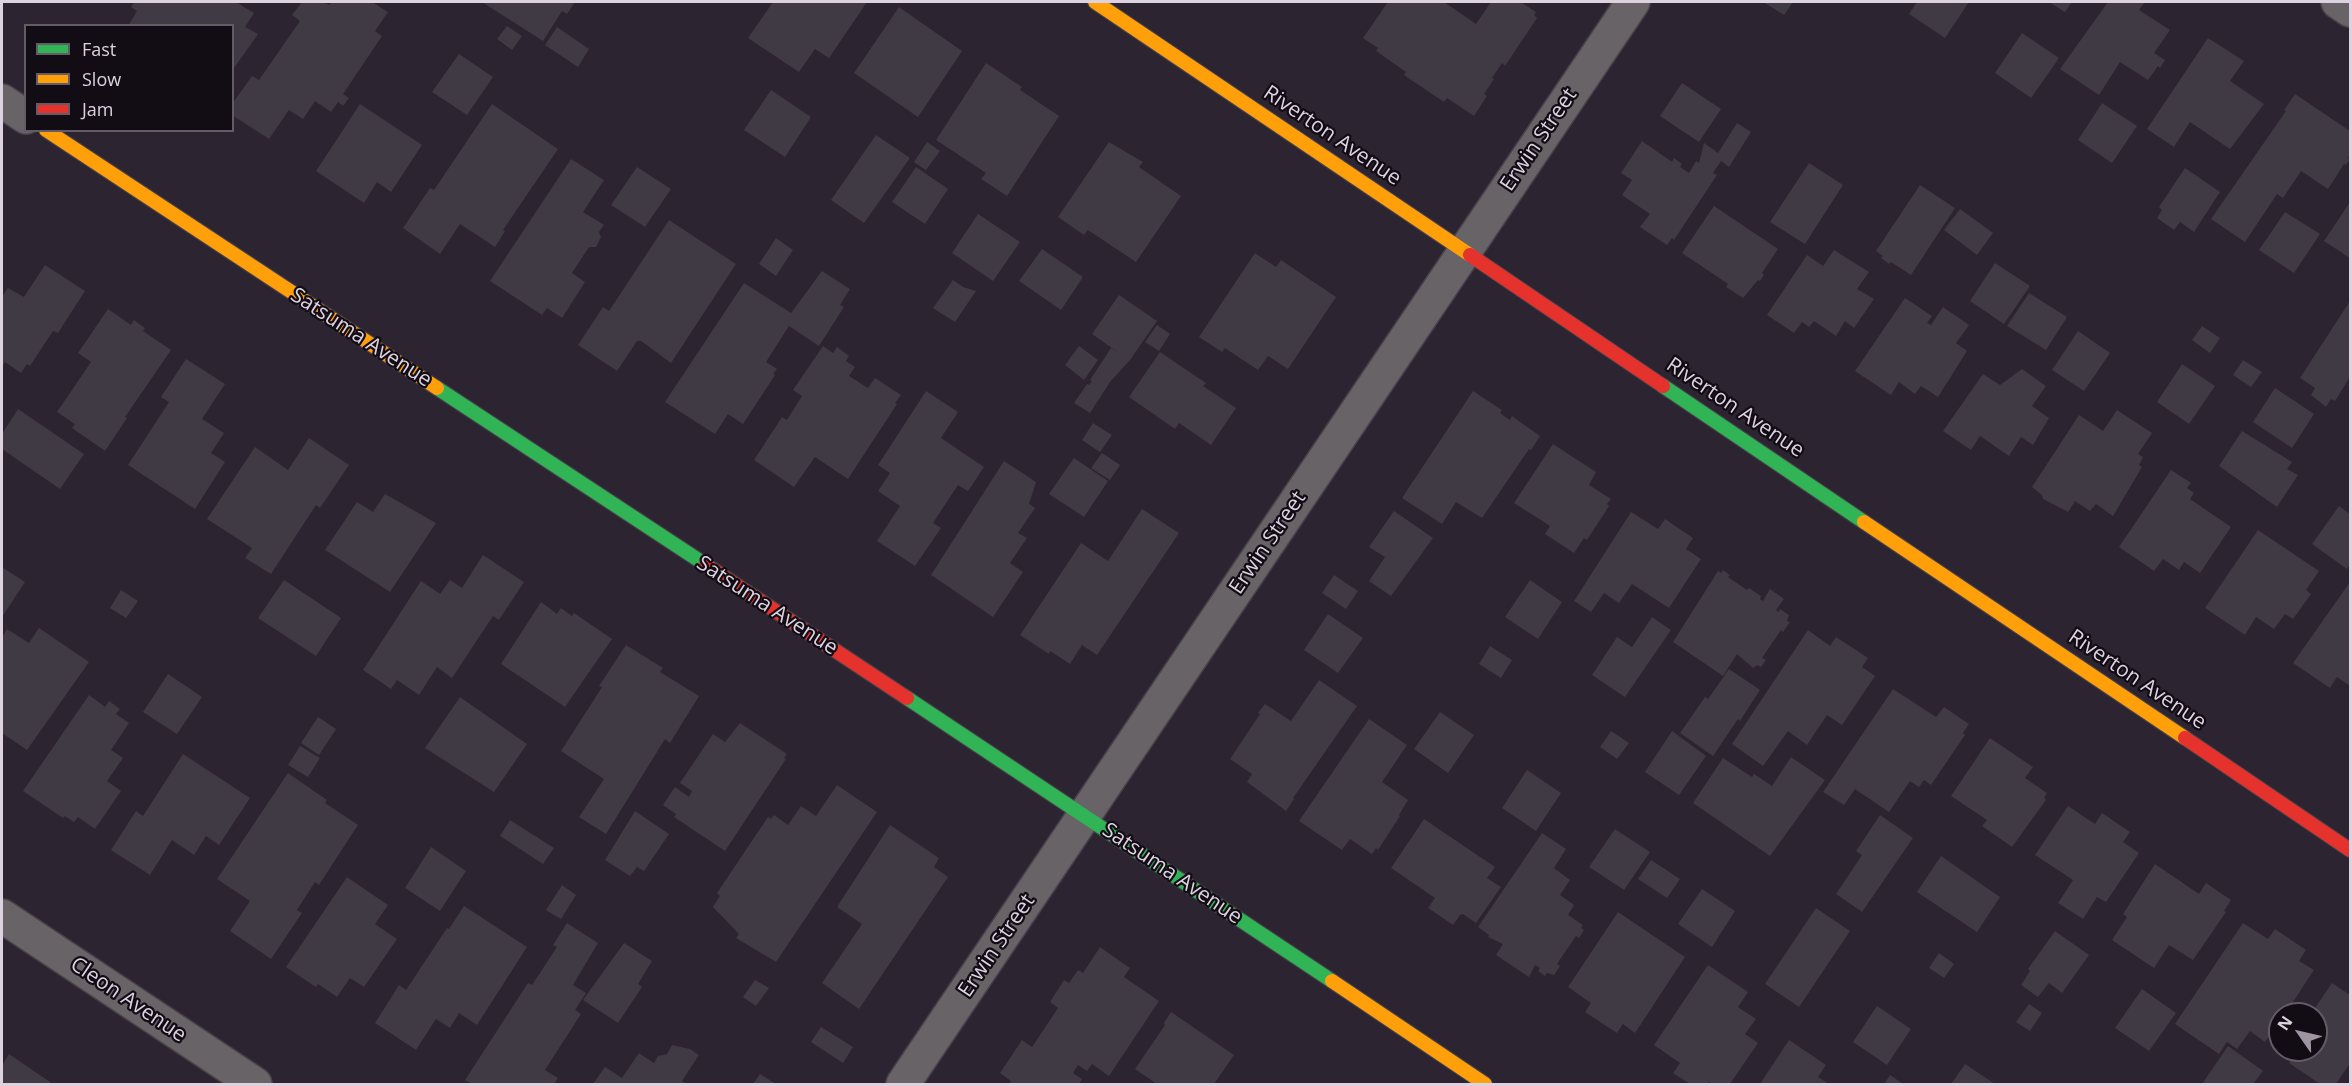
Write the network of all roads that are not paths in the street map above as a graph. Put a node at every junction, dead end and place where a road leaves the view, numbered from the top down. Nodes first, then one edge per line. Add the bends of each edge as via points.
1 (1095, 2) edge
2 (1633, 2) edge
3 (2338, 2) edge
4 (2350, 10) edge
5 (2, 101) edge
6 (24, 116) edge
7 (49, 132) edge
8 (1464, 250) junction
9 (1084, 816) junction
10 (2350, 850) edge
11 (2, 916) edge
12 (255, 1084) edge
13 (903, 1084) edge
14 (1485, 1084) edge

1 - 8 street, Riverton Avenue
2 - 8 street, Erwin Street
3 - 4 street
5 - 6 street
7 - 9 street, Satsuma Avenue
8 - 9 street, Erwin Street
8 - 10 street, Riverton Avenue
9 - 13 street, Erwin Street
9 - 14 street, Satsuma Avenue
11 - 12 street, Cleon Avenue

